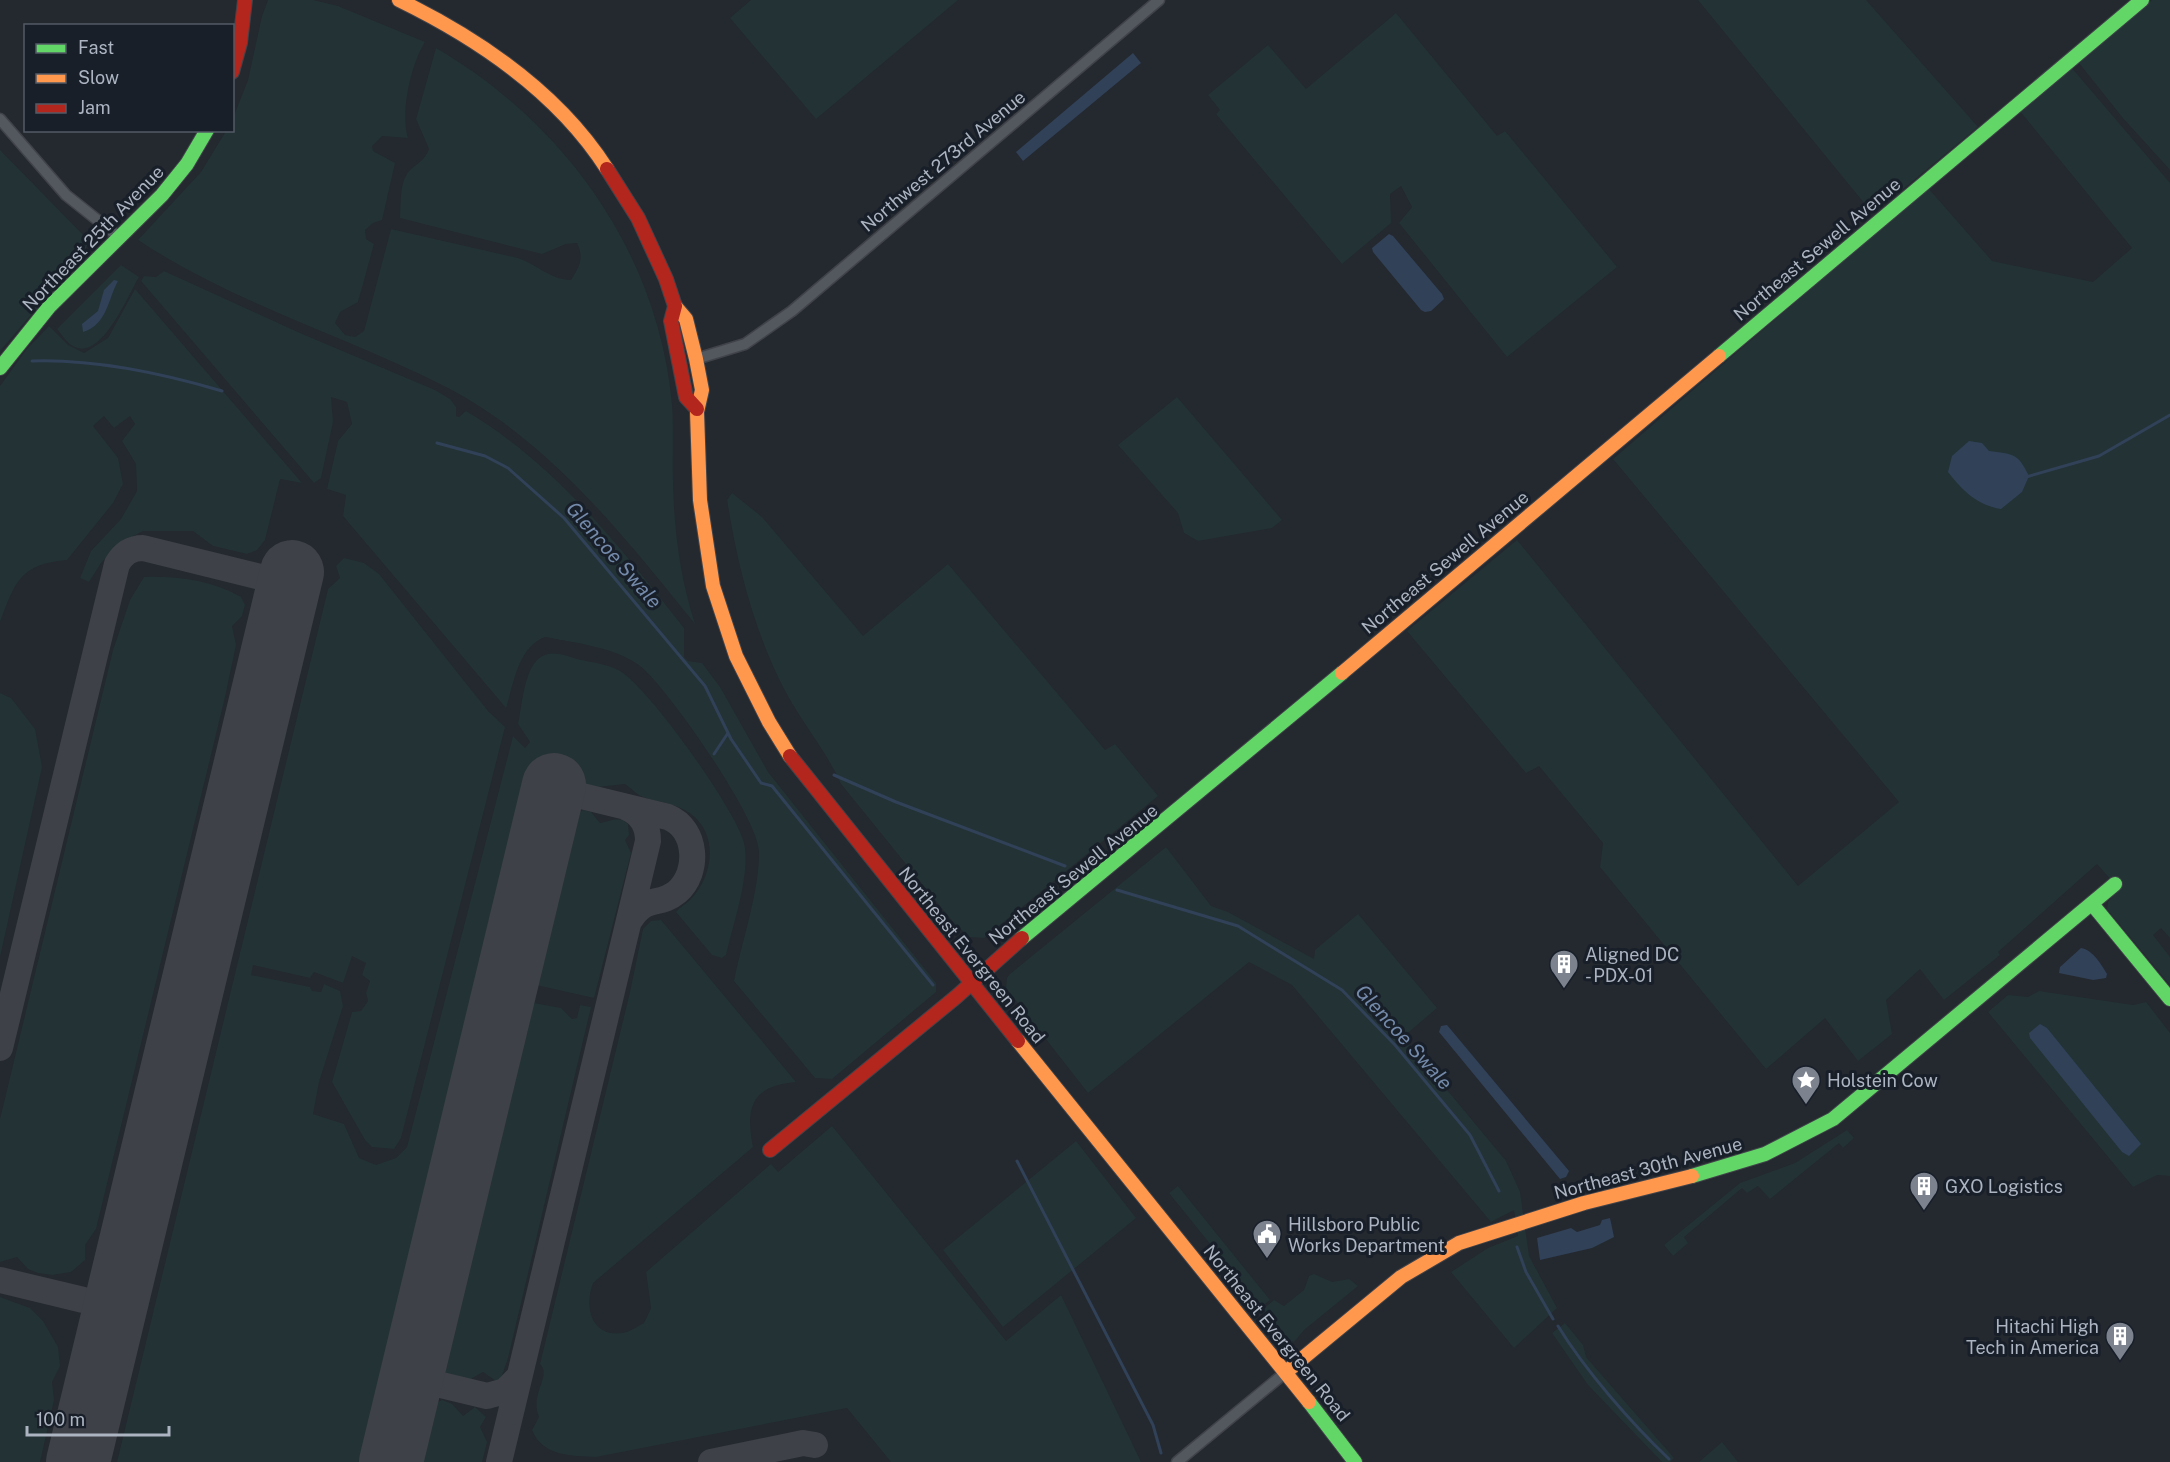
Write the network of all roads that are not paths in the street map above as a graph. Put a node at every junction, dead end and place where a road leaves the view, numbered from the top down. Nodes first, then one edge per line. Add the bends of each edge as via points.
1 (245, 0) edge
2 (399, 0) edge
3 (1159, 0) edge
4 (2142, 0) edge
5 (234, 65) edge
6 (0, 119) edge
7 (206, 132) edge
8 (120, 238) junction
9 (675, 306) junction
10 (696, 359) junction
11 (0, 368) edge
12 (696, 409) junction
13 (2115, 884) dead end
14 (2092, 904) junction
15 (971, 982) junction
16 (2170, 999) edge
17 (770, 1150) dead end
18 (1286, 1372) junction
19 (1177, 1462) edge
20 (1355, 1462) edge

1 - 5 street
2 - 9 street, Northeast Evergreen Road via 484,47 543,94 578,130 638,218
3 - 10 street, Northwest 273rd Avenue via 792,311 745,344
4 - 15 street, Northeast Sewell Avenue
6 - 8 street via 61,190
7 - 8 street, Northeast 25th Avenue via 184,170
8 - 11 street, Northeast 25th Avenue via 33,326
9 - 10 street, Northeast Evergreen Road via 686,319
9 - 12 street, Northeast Evergreen Road via 671,321 686,397
10 - 12 street, Northeast Evergreen Road via 702,391
12 - 15 street, Northeast Evergreen Road via 708,567 744,676 795,764
13 - 14 street, Northeast 30th Avenue
14 - 16 street
14 - 18 street, Northeast 30th Avenue via 1833,1119 1746,1161 1594,1200 1460,1243 1401,1277
15 - 17 street, Northeast Sewell Avenue
15 - 18 street, Northeast Evergreen Road
18 - 19 street, Northeast 30th Avenue
18 - 20 street, Northeast Evergreen Road

